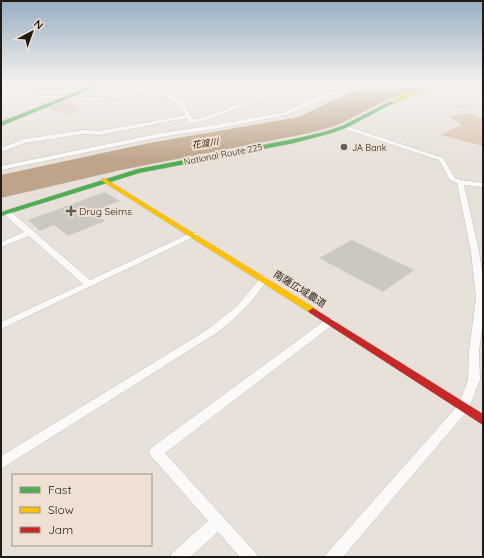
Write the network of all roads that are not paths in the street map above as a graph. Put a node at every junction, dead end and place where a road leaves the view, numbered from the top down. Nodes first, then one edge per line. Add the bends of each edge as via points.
1 (39, 109) edge
2 (185, 109) edge
3 (230, 109) edge
4 (295, 109) edge
5 (379, 109) edge
6 (190, 118) junction
7 (1, 124) edge
8 (344, 127) junction
9 (194, 129) junction
10 (1, 150) edge
11 (1, 167) edge
12 (104, 180) junction
13 (460, 182) junction
14 (483, 185) edge
15 (3, 213) edge
16 (29, 233) junction
17 (194, 235) junction
18 (1, 245) edge
19 (264, 280) junction
20 (89, 284) junction
21 (482, 298) edge
22 (331, 322) junction
23 (1, 326) edge
24 (464, 407) junction
25 (483, 420) edge
26 (1, 463) edge
27 (218, 522) junction
28 (178, 557) edge
29 (250, 557) edge
30 (333, 557) edge

1 - 7 main road
2 - 6 street
3 - 6 street via 203,119
4 - 9 street via 286,113
5 - 8 main road, National Route 225
6 - 9 street
6 - 10 street via 105,132 83,132 24,141
8 - 12 main road, National Route 225 via 306,138 149,168
8 - 13 street via 441,159 452,179
9 - 11 street
12 - 15 main road, National Route 225
12 - 17 main road, 南薩広域農道
13 - 14 street
13 - 21 street
15 - 16 street
16 - 18 street
16 - 20 street
17 - 19 main road, 南薩広域農道
17 - 20 street
19 - 22 main road, 南薩広域農道
19 - 26 street via 247,303 211,332
20 - 23 street
21 - 24 street via 474,351 474,380
22 - 24 main road, 南薩広域農道
22 - 27 street via 156,452
24 - 25 main road, 南薩広域農道
24 - 30 street
27 - 28 street
27 - 29 street

